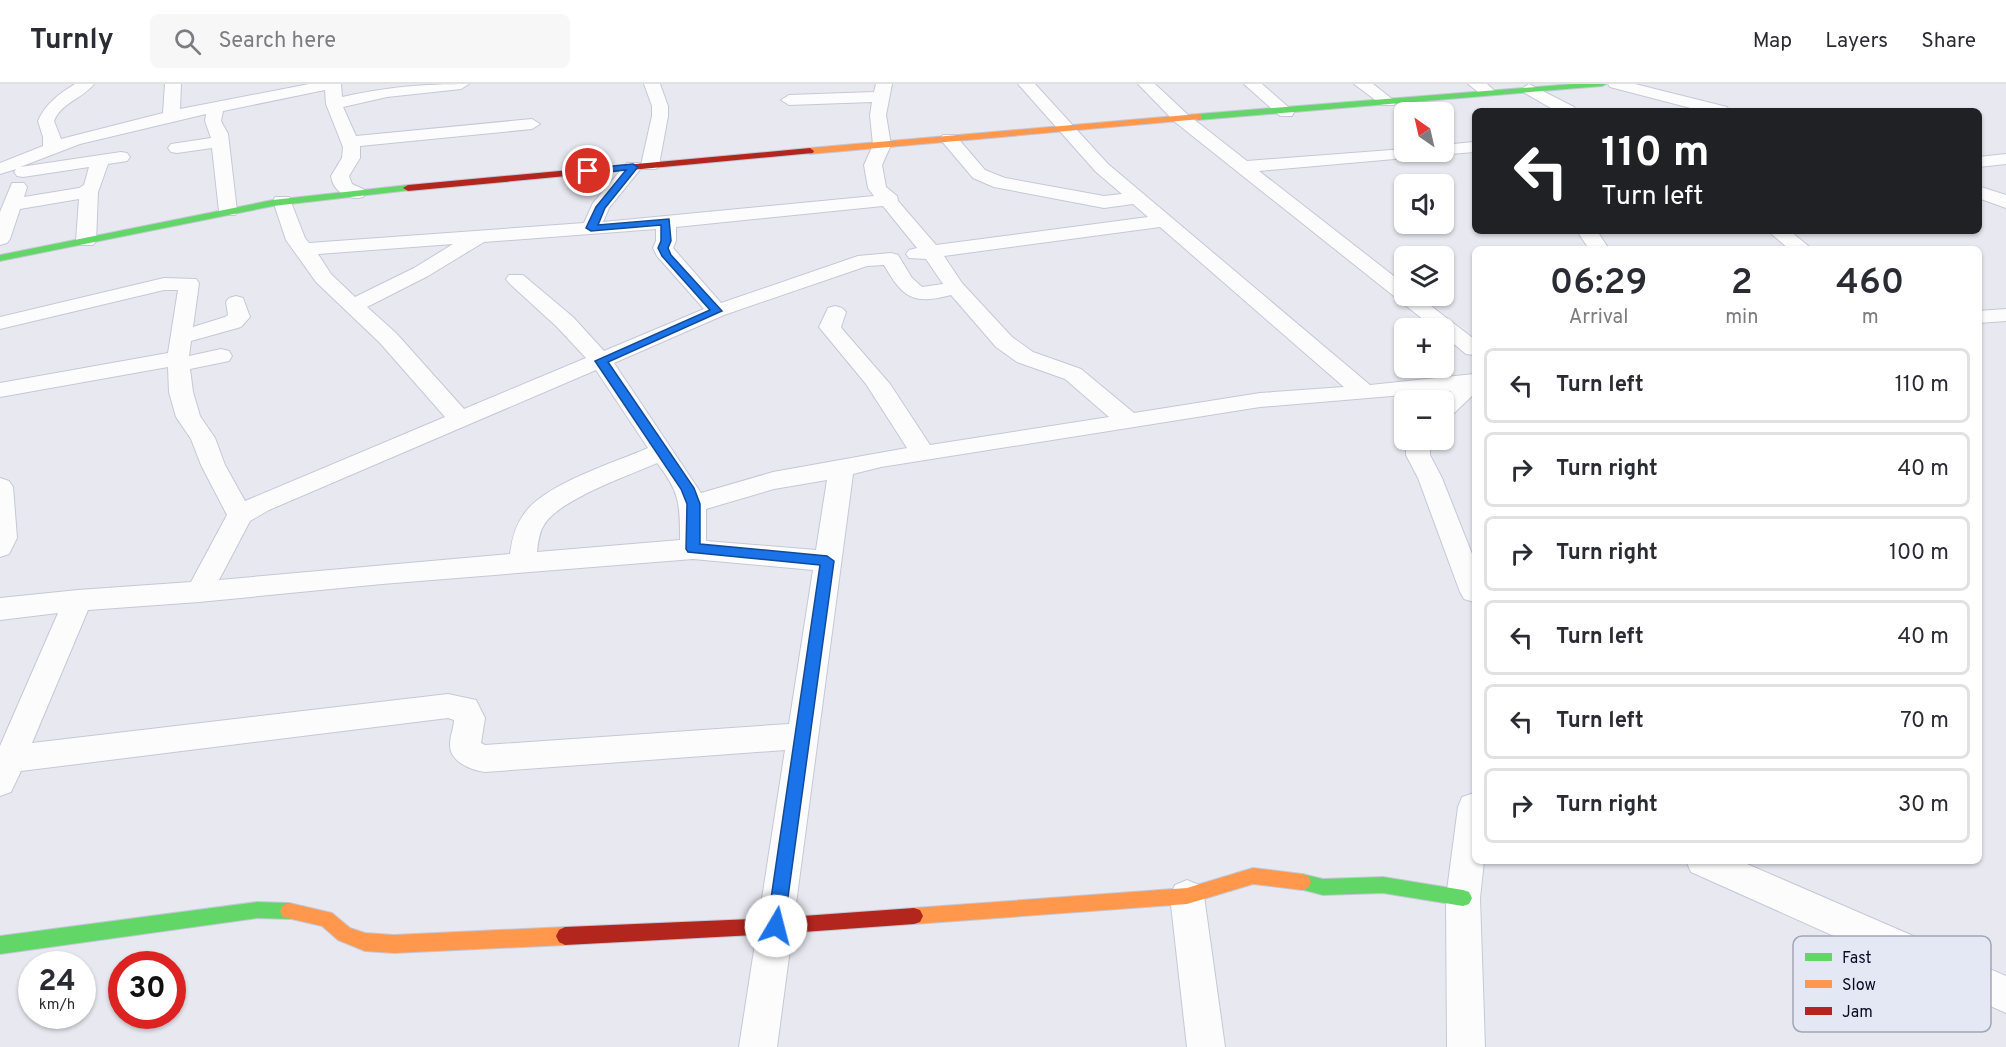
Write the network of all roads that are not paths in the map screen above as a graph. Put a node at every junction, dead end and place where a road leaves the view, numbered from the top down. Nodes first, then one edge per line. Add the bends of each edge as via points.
1 (86, 84) edge
2 (173, 84) edge
3 (460, 84) edge
4 (652, 84) edge
5 (1026, 84) edge
6 (1146, 84) edge
7 (1252, 84) edge
8 (1362, 84) edge
9 (1589, 84) edge
10 (1602, 84) edge
11 (1616, 84) edge
12 (1482, 88) edge
13 (1529, 89) junction
14 (883, 90) edge
15 (789, 100) dead end
16 (1388, 102) junction
17 (334, 104) junction
18 (215, 108) junction
19 (1563, 108) edge
20 (1709, 108) edge
21 (1286, 112) junction
22 (171, 116) junction
23 (1180, 118) junction
24 (532, 124) dead end
25 (1067, 128) junction
26 (949, 139) junction
27 (219, 142) junction
28 (350, 142) junction
29 (882, 145) junction
30 (1472, 147) edge
31 (177, 148) dead end
32 (1454, 149) edge
33 (52, 150) junction
34 (1394, 155) edge
35 (121, 157) dead end
36 (2006, 159) edge
37 (100, 161) junction
38 (1982, 162) edge
39 (642, 166) junction
40 (1242, 167) junction
41 (12, 169) edge
42 (89, 191) junction
43 (356, 193) junction
44 (1982, 193) edge
45 (1137, 198) junction
46 (890, 200) junction
47 (282, 201) junction
48 (2006, 202) edge
49 (13, 204) junction
50 (228, 211) junction
51 (666, 221) junction
52 (1165, 221) junction
53 (591, 228) junction
54 (1782, 234) edge
55 (480, 237) junction
56 (0, 239) edge
57 (86, 241) junction
58 (1798, 246) edge
59 (304, 249) junction
60 (931, 252) junction
61 (0, 258) edge
62 (891, 259) junction
63 (516, 279) dead end
64 (1394, 286) edge
65 (955, 287) junction
66 (236, 302) dead end
67 (353, 306) junction
68 (1419, 306) edge
69 (717, 311) junction
70 (835, 312) dead end
71 (2006, 315) edge
72 (1982, 317) edge
73 (0, 323) edge
74 (1472, 347) edge
75 (180, 353) junction
76 (221, 356) dead end
77 (601, 361) junction
78 (1472, 381) edge
79 (1472, 383) edge
80 (0, 390) edge
81 (1365, 392) junction
82 (1454, 400) edge
83 (460, 418) junction
84 (1130, 422) junction
85 (1418, 450) edge
86 (662, 451) junction
87 (923, 454) junction
88 (841, 469) junction
89 (0, 487) edge
90 (693, 504) junction
91 (240, 515) junction
92 (1, 541) edge
93 (693, 549) junction
94 (827, 561) junction
95 (522, 564) junction
96 (1472, 587) edge
97 (199, 592) junction
98 (78, 600) junction
99 (0, 609) edge
100 (802, 736) junction
101 (3, 767) edge
102 (1472, 825) edge
103 (1710, 864) edge
104 (1187, 896) junction
105 (1464, 898) junction
106 (776, 926) junction
107 (1873, 936) edge
108 (0, 945) edge
109 (1991, 988) edge
110 (2006, 995) edge
111 (758, 1047) edge
112 (1206, 1047) edge
113 (1466, 1047) edge

1 - 33 street via 47,116
2 - 22 street
3 - 17 street via 387,92
4 - 39 street via 660,116
5 - 25 street
6 - 23 street
7 - 21 street
8 - 16 street
9 - 10 street
9 - 13 street
11 - 20 street
12 - 13 street
12 - 16 street
13 - 19 street
14 - 15 street
14 - 29 street via 878,115
16 - 21 street
17 - 18 street via 333,84
17 - 28 street
18 - 22 street
18 - 27 street via 213,122
21 - 23 street
22 - 33 street via 74,140
23 - 25 street
23 - 40 street
24 - 28 street
25 - 26 street
25 - 45 street via 1102,168
26 - 29 street
26 - 45 street via 979,174 1000,183 1104,202
27 - 31 street
27 - 50 street
28 - 43 street via 351,158 340,177 345,189
29 - 39 street
29 - 46 street via 873,165 877,188
30 - 32 street
33 - 41 street
34 - 40 street
35 - 37 street
36 - 38 street
37 - 41 street
37 - 42 street
39 - 43 street
39 - 53 street via 600,207
40 - 64 street
41 - 49 street
42 - 49 street
42 - 57 street
43 - 47 street
44 - 48 street
45 - 52 street
46 - 51 street
46 - 60 street
47 - 50 street
47 - 59 street via 296,240
49 - 56 street
50 - 57 street
51 - 53 street
51 - 69 street via 663,248 667,256
52 - 60 street
52 - 81 street
53 - 55 street
54 - 58 street
55 - 59 street
55 - 67 street
57 - 61 street
59 - 67 street via 323,278
60 - 62 street
60 - 65 street
62 - 65 street via 915,294
62 - 69 street via 865,260
63 - 77 street via 565,322
65 - 84 street via 1013,350 1073,374
66 - 75 street via 239,317
67 - 83 street via 388,338
68 - 74 street
69 - 77 street
70 - 87 street via 830,327 834,335 896,408
71 - 72 street
73 - 75 street via 178,282 189,284
75 - 76 street
75 - 80 street
75 - 91 street via 181,392 188,417 203,438
77 - 83 street
77 - 86 street
78 - 81 street
79 - 82 street
81 - 84 street via 1260,400
83 - 91 street
84 - 87 street
85 - 96 street
86 - 90 street
86 - 95 street via 565,496 537,515 527,532
87 - 88 street via 857,463
88 - 90 street via 772,481
88 - 94 street
89 - 92 street
90 - 93 street
91 - 97 street
93 - 94 street
93 - 95 street
94 - 100 street
95 - 97 street
97 - 98 street
98 - 99 street
98 - 101 street
100 - 101 street via 475,757 465,746 470,715 465,709 448,706
100 - 106 street
102 - 105 street
103 - 107 street
104 - 105 street via 1253,876 1323,886 1383,885
104 - 106 street
104 - 112 street
105 - 113 street
106 - 108 street via 394,944 365,942 344,934 326,919 293,911 257,910
106 - 111 street
109 - 110 street

